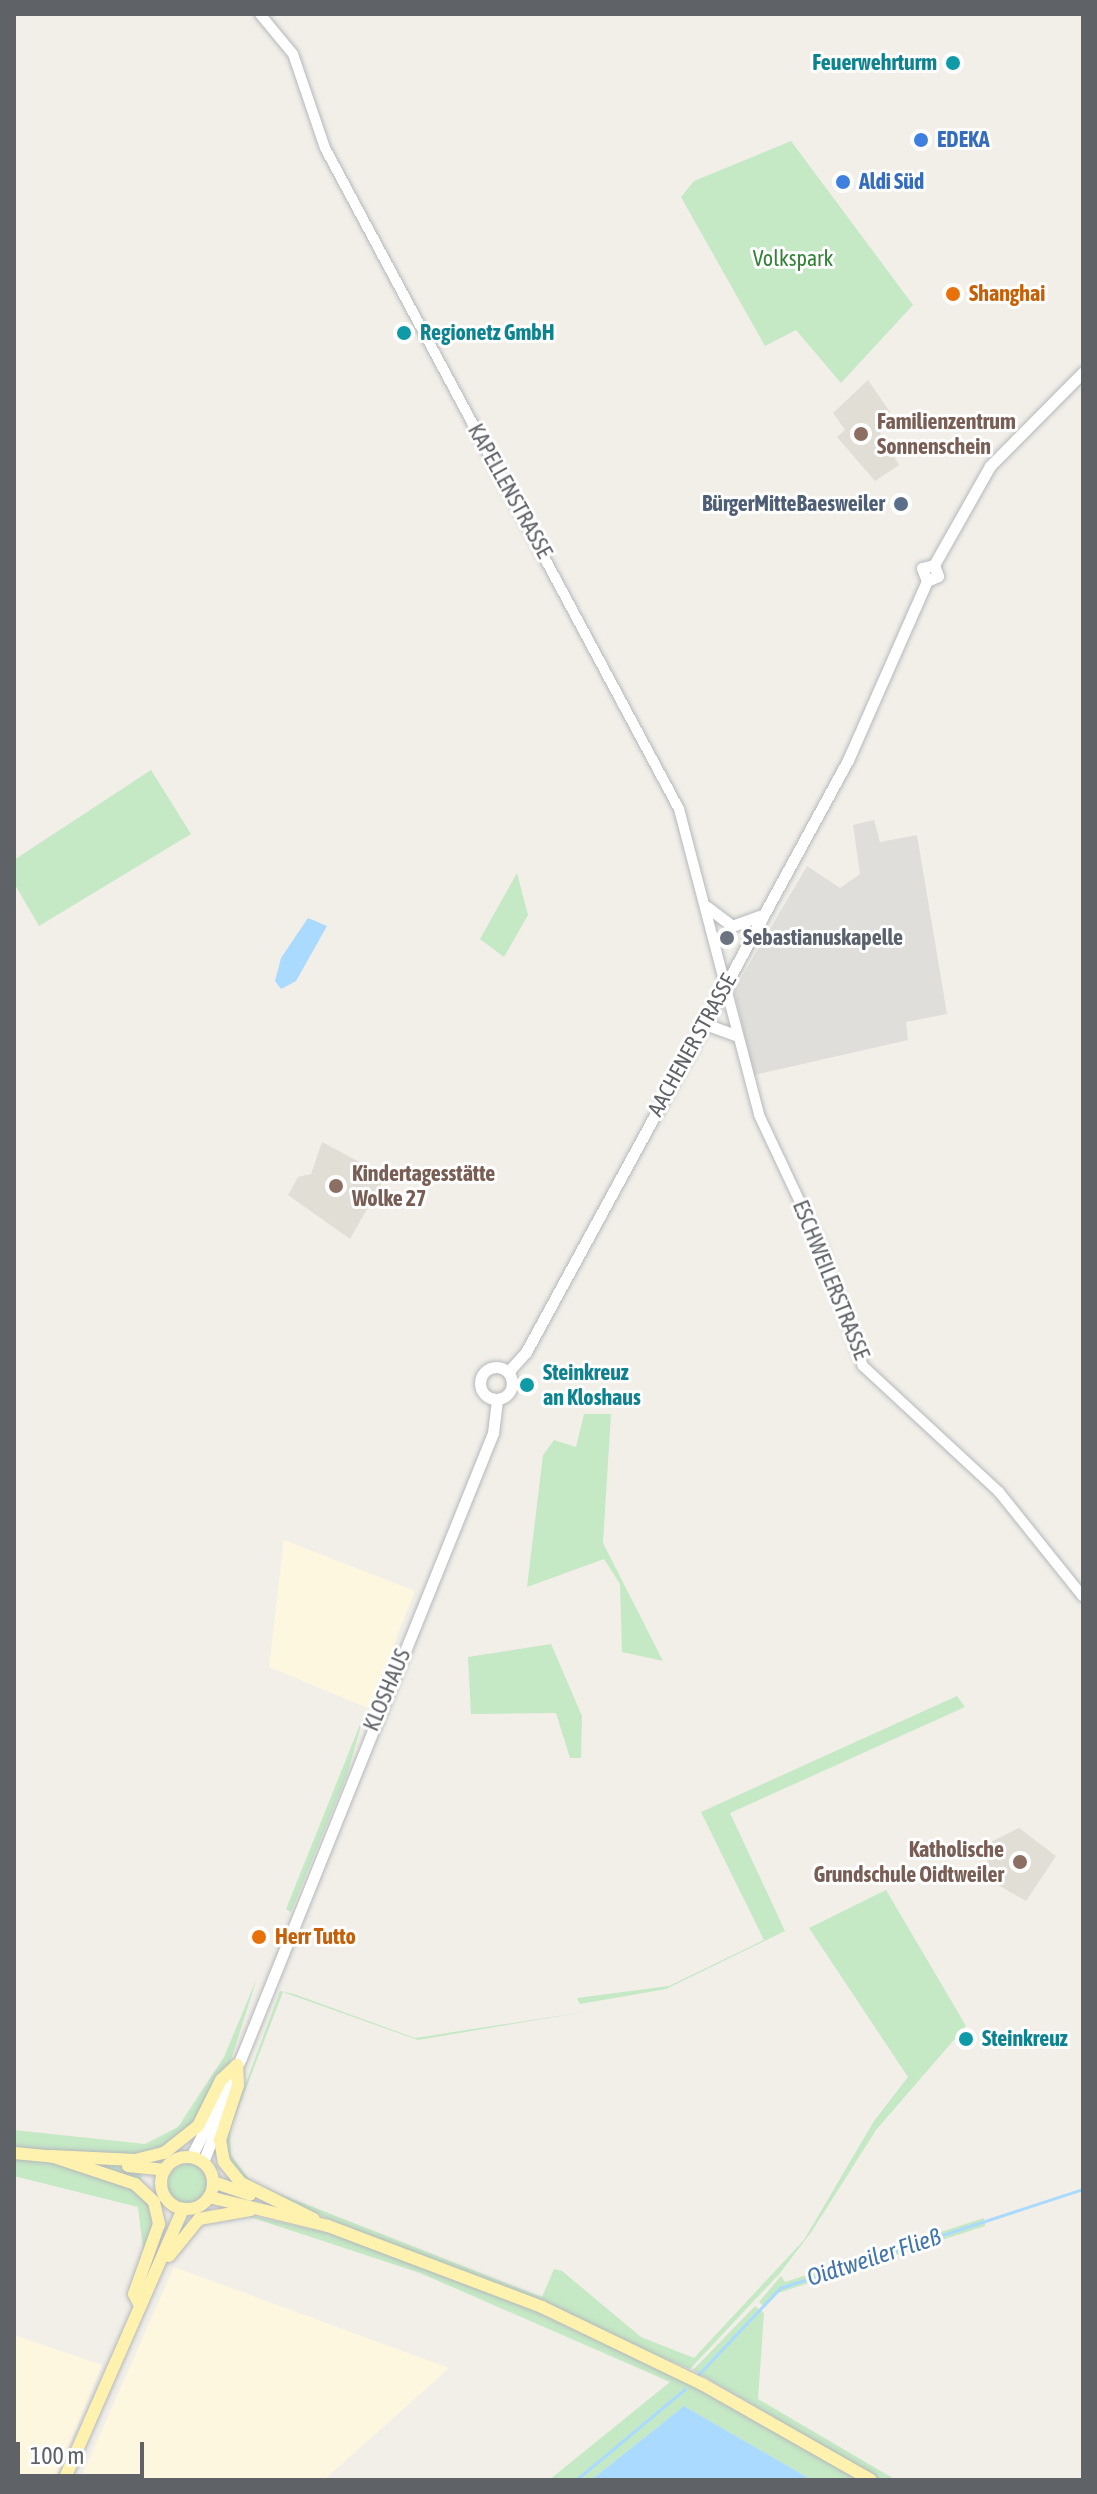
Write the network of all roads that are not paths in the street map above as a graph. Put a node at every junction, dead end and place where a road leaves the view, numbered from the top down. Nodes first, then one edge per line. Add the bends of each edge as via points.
1 (260, 14) edge
2 (1083, 372) edge
3 (707, 907) junction
4 (766, 910) junction
5 (726, 985) junction
6 (705, 1024) junction
7 (736, 1035) junction
8 (508, 1372) junction
9 (498, 1405) junction
10 (1083, 1597) edge
11 (237, 2065) junction
12 (14, 2153) edge
13 (51, 2156) junction
14 (197, 2160) junction
15 (163, 2177) junction
16 (213, 2182) junction
17 (209, 2197) junction
18 (177, 2206) junction
19 (319, 2224) junction
20 (139, 2304) junction
21 (64, 2480) edge
22 (871, 2480) edge

1 - 3 street, KAPELLENSTRASSE via 293,54 325,148 672,796
2 - 4 main road, AACHENER STRASSE via 990,466 934,565 938,576 927,581 848,760
3 - 4 main road via 740,927
3 - 5 street, KAPELLENSTRASSE
4 - 5 main road, AACHENER STRASSE
5 - 6 main road, AACHENER STRASSE
5 - 7 street, ESCHWEILERSTRASSE
6 - 7 main road
6 - 8 main road, AACHENER STRASSE
7 - 10 street, ESCHWEILERSTRASSE via 759,1115 821,1247 863,1366 999,1492
8 - 9 main road via 512,1386
8 - 9 main road via 493,1368 481,1377 484,1394
9 - 11 main road, KLOSHAUS
11 - 13 main road via 221,2080 198,2126 164,2153 135,2160 67,2151
11 - 14 main road, KLOSHAUS
11 - 19 main road via 238,2085 220,2140 225,2166 241,2183
12 - 13 main road
13 - 15 main road
13 - 20 main road via 135,2184 154,2202 159,2224 134,2294
14 - 15 main road
14 - 16 main road
15 - 18 main road
16 - 17 main road
16 - 19 main road
17 - 18 main road
17 - 19 main road
18 - 20 main road
19 - 20 main road via 242,2208 209,2215 181,2235
19 - 22 main road via 459,2273 660,2363
20 - 21 main road

